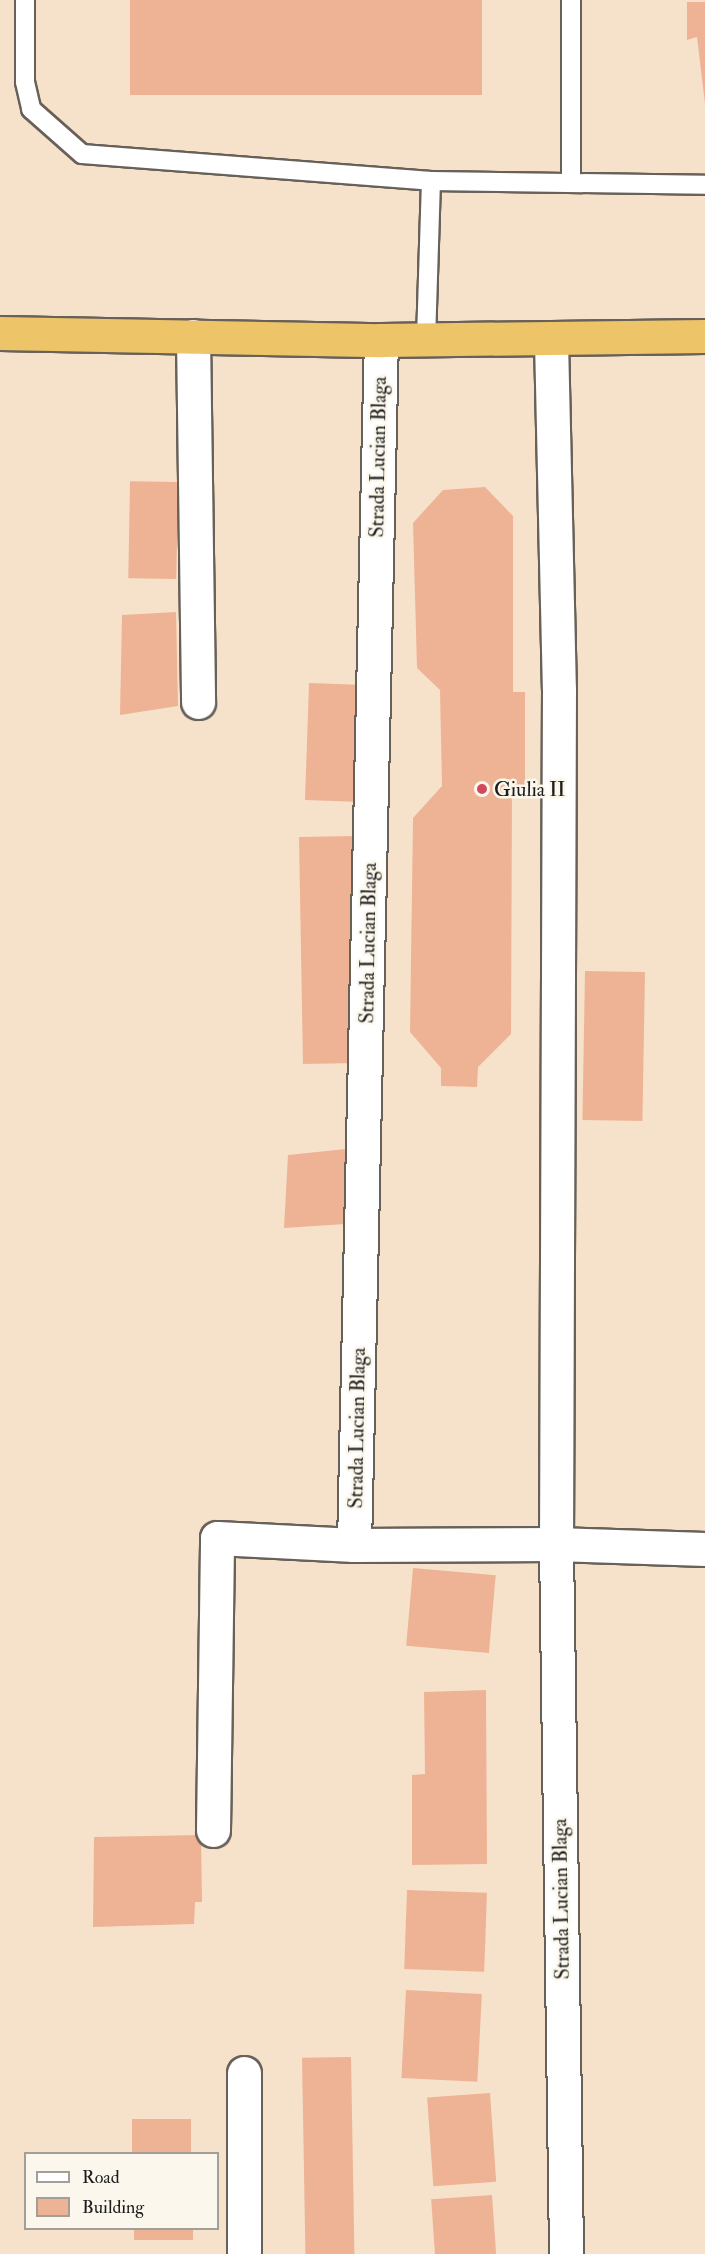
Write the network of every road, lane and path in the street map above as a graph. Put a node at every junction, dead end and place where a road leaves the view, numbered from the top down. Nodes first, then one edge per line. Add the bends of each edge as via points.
1 (25, 0) edge
2 (571, 0) edge
3 (431, 181) junction
4 (572, 183) junction
5 (705, 185) edge
6 (0, 333) edge
7 (193, 336) junction
8 (705, 336) edge
9 (381, 340) junction
10 (426, 340) junction
11 (551, 340) junction
12 (198, 702) dead end
13 (556, 1544) junction
14 (354, 1545) junction
15 (705, 1549) edge
16 (213, 1830) dead end
17 (243, 2073) dead end
18 (244, 2254) edge
19 (566, 2254) edge

1 - 3 lane via 25,82 31,109 82,154
2 - 4 lane
3 - 4 lane
3 - 10 lane
4 - 5 lane
6 - 7 highway
7 - 9 highway
7 - 12 street
8 - 11 highway
9 - 10 highway
9 - 14 street, Strada Lucian Blaga
10 - 11 highway
11 - 13 street, Strada Lucian Blaga via 559,689
13 - 14 street
13 - 15 street
13 - 19 street, Strada Lucian Blaga
14 - 16 street via 217,1538
17 - 18 street

